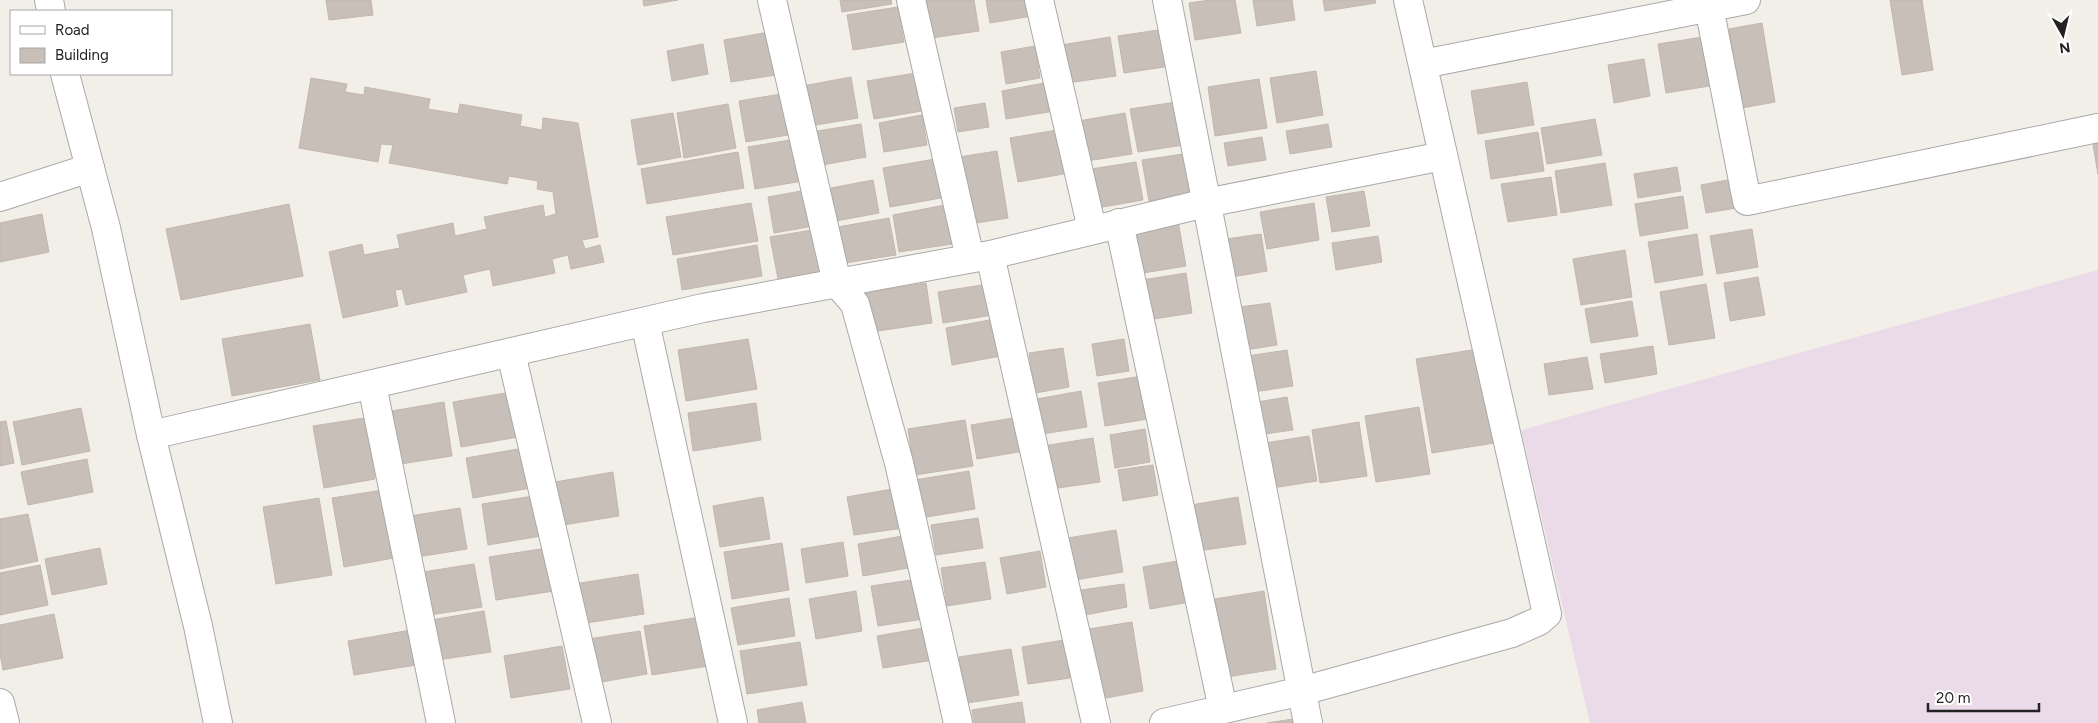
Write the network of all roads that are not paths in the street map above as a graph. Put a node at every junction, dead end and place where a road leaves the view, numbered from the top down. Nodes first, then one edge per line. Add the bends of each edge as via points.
1 (772, 0) edge
2 (910, 0) edge
3 (1039, 0) edge
4 (1167, 0) edge
5 (1408, 0) edge
6 (1746, 0) edge
7 (1709, 7) junction
8 (1423, 64) junction
9 (66, 75) edge
10 (2098, 128) edge
11 (1443, 156) junction
12 (90, 168) junction
13 (0, 197) edge
14 (1206, 203) junction
15 (1119, 223) junction
16 (1092, 229) junction
17 (980, 257) junction
18 (836, 283) junction
19 (645, 322) junction
20 (512, 353) junction
21 (372, 384) junction
22 (151, 436) junction
23 (1302, 692) junction
24 (0, 703) edge
25 (1223, 709) junction
26 (5, 723) edge
27 (218, 723) edge
28 (441, 723) edge
29 (597, 723) edge
30 (733, 723) edge
31 (958, 723) edge
32 (1096, 723) edge
33 (1164, 723) edge
34 (1308, 723) edge

1 - 18 street
2 - 17 street
3 - 16 street
4 - 14 street
5 - 8 street
6 - 7 street
7 - 8 street
7 - 10 street via 1746,201
8 - 11 street
9 - 12 street
11 - 14 street
11 - 23 street via 1547,614 1512,633
12 - 13 street
12 - 22 street
14 - 15 street
14 - 23 street
15 - 16 street
15 - 25 street
16 - 17 street
17 - 18 street
17 - 32 street
18 - 19 street
18 - 31 street via 855,304 858,314 899,463
19 - 20 street
19 - 30 street
20 - 21 street
20 - 29 street
21 - 22 street
21 - 28 street
22 - 27 street via 198,626
23 - 25 street
23 - 34 street
24 - 26 street
25 - 33 street

